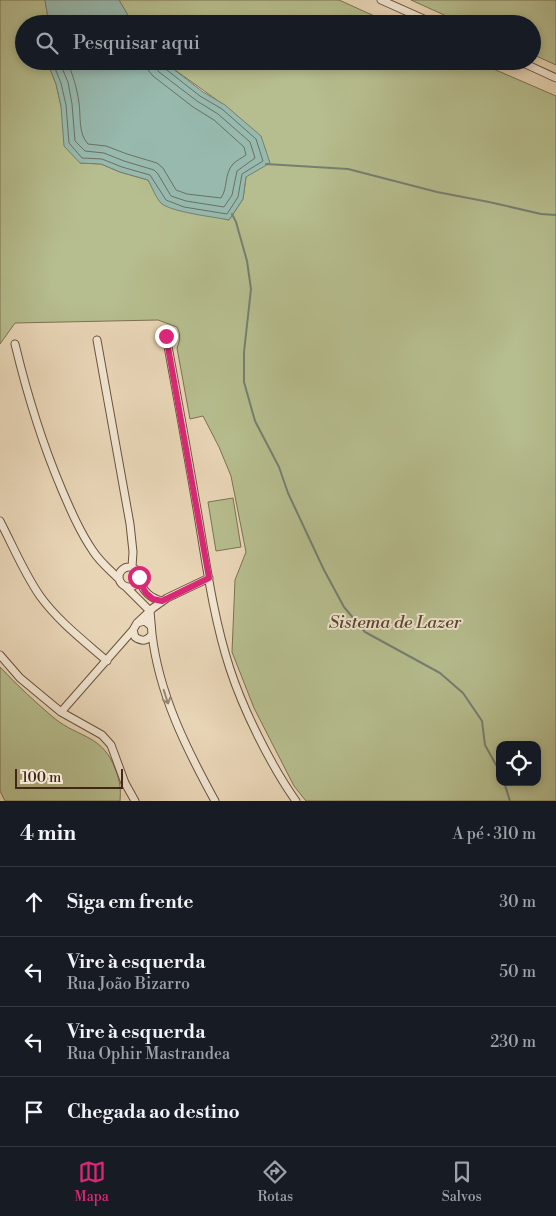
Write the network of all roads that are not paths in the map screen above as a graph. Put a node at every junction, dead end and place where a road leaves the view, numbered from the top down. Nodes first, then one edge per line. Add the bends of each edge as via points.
1 (381, 0) edge
2 (415, 15) edge
3 (539, 70) edge
4 (556, 78) edge
5 (166, 336) dead end
6 (97, 340) dead end
7 (16, 344) dead end
8 (0, 521) edge
9 (132, 567) junction
10 (209, 578) junction
11 (119, 579) junction
12 (139, 580) junction
13 (126, 586) junction
14 (162, 601) junction
15 (150, 611) junction
16 (135, 626) junction
17 (151, 630) junction
18 (141, 640) junction
19 (122, 644) junction
20 (154, 650) junction
21 (0, 655) edge
22 (107, 661) junction
23 (61, 712) junction
24 (135, 801) edge
25 (215, 801) edge
26 (296, 801) edge

1 - 2 street
3 - 4 street
5 - 10 street
6 - 9 street via 130,524 134,552
7 - 11 street via 25,385 70,508 94,552
8 - 22 street via 41,597
9 - 11 street via 123,569
9 - 12 street via 139,574
10 - 14 street
10 - 26 street via 230,669 245,708
11 - 13 street
12 - 13 street via 132,587
12 - 14 street via 146,593
13 - 15 street
14 - 15 street
15 - 16 street
15 - 17 street
16 - 17 street via 144,621
16 - 18 street via 134,634
16 - 19 street
17 - 18 street via 147,640
17 - 20 street
18 - 19 street
18 - 20 street
19 - 22 street
20 -> 25 street via 172,714
21 - 23 street via 20,678
22 - 23 street
23 - 24 street via 102,735 111,745

